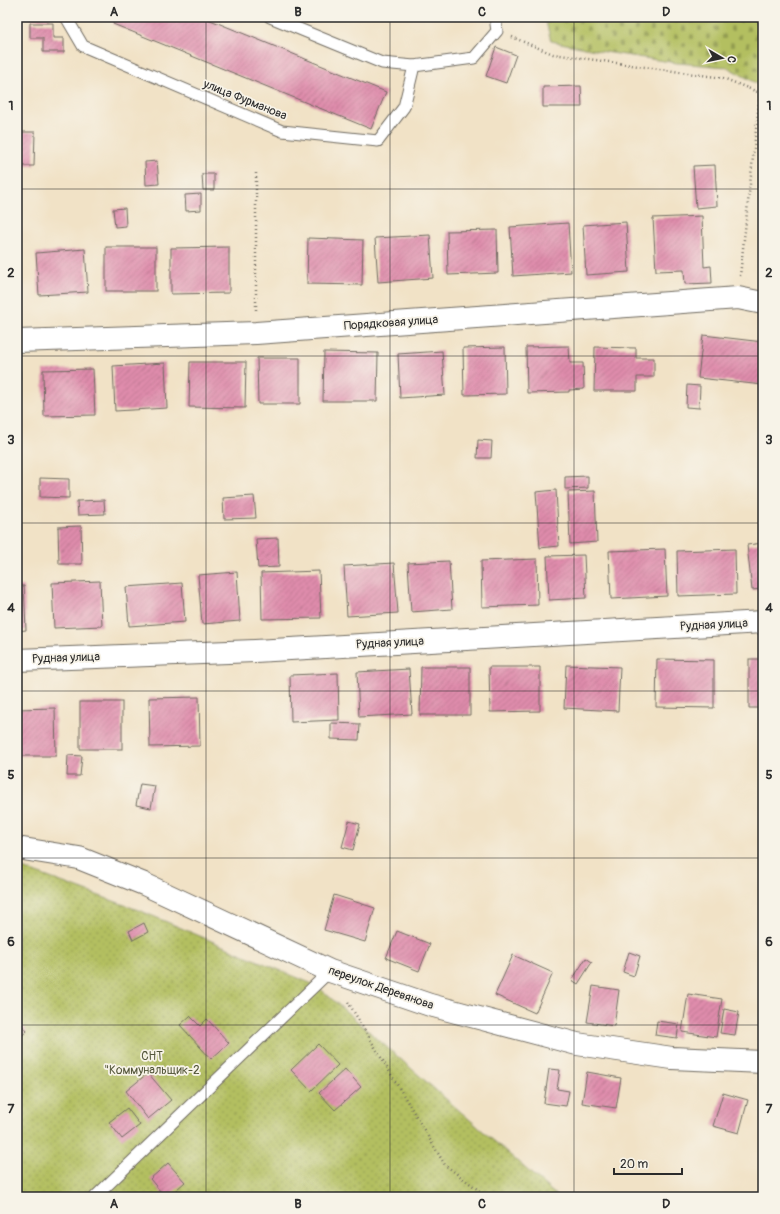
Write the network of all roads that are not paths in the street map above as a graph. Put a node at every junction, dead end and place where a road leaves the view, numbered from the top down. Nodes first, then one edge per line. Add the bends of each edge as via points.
1 (66, 17) edge
2 (270, 17) edge
3 (495, 17) edge
4 (414, 66) junction
5 (763, 303) edge
6 (17, 341) edge
7 (763, 622) edge
8 (17, 660) edge
9 (17, 848) edge
10 (330, 971) junction
11 (763, 1062) edge
12 (95, 1197) edge

1 - 4 lane, улица Фурманова via 83,46 282,130 378,141 404,108
2 - 4 lane via 382,63
3 - 4 lane via 497,31 474,58
5 - 6 street, Порядковая улица via 738,298 256,333
7 - 8 street, Рудная улица via 255,651
9 - 10 street, переулок Деревянова via 80,858 144,884
10 - 11 street, переулок Деревянова via 430,1005 576,1044 672,1058
10 - 12 lane

